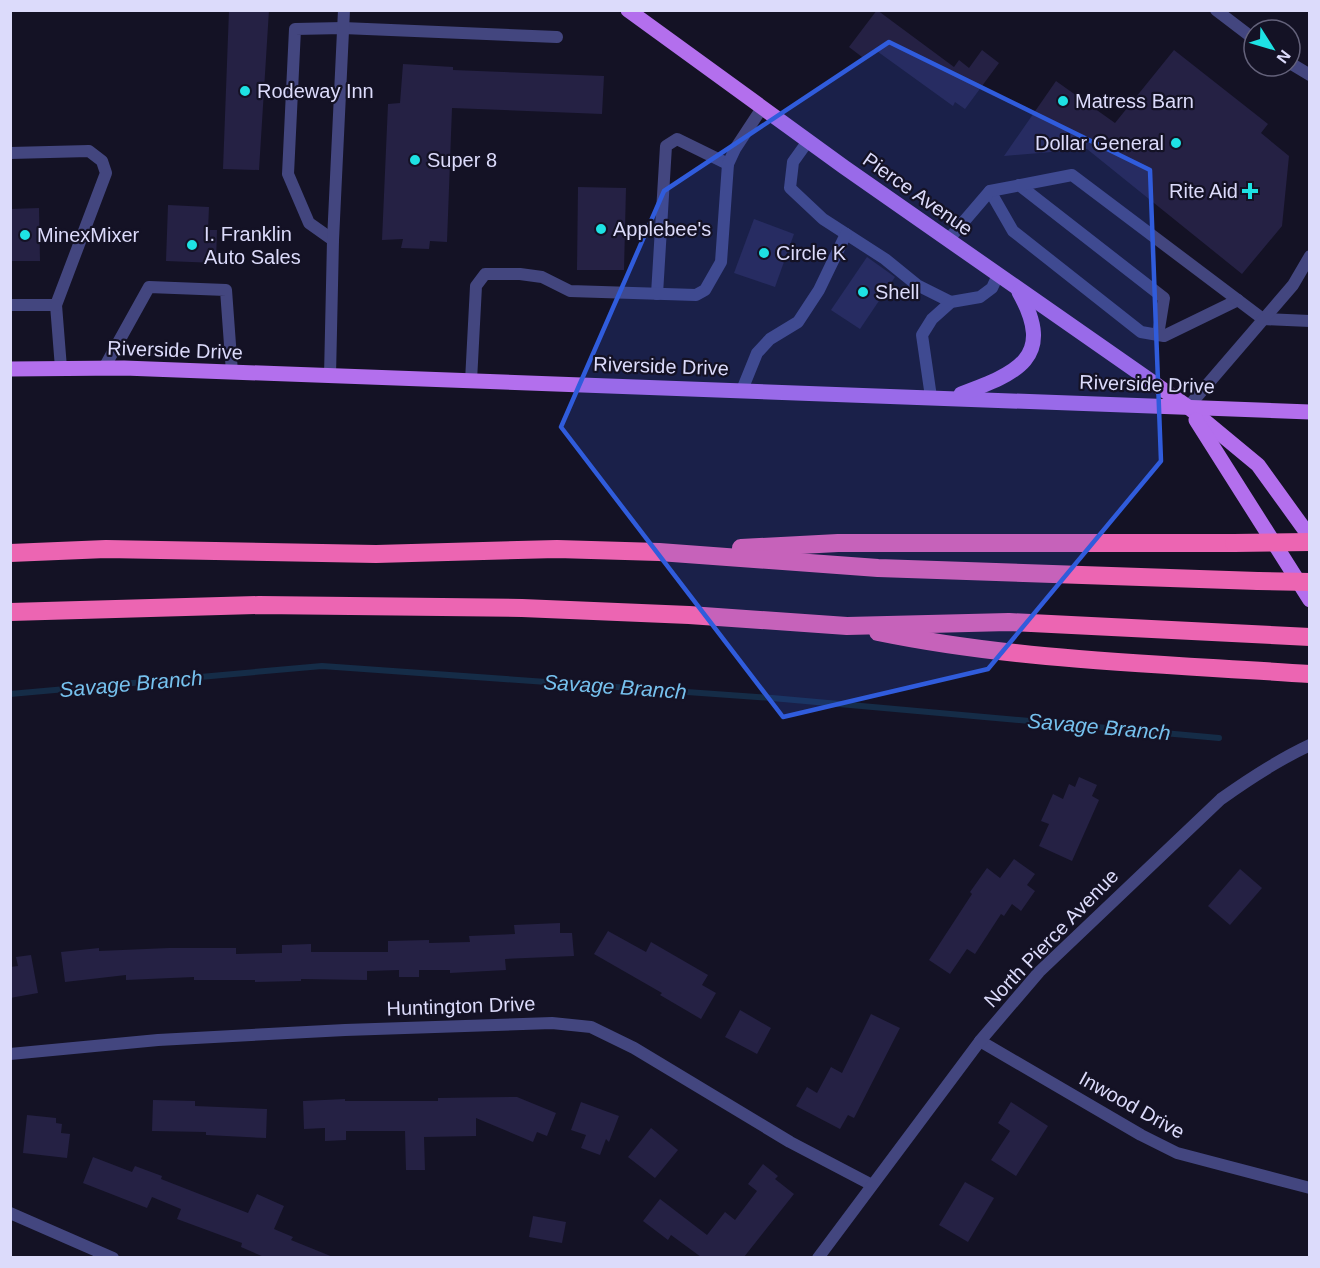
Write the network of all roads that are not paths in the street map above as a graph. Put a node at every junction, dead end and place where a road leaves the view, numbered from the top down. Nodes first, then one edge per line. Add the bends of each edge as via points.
1 (344, 10) edge
2 (628, 10) edge
3 (1216, 10) edge
4 (343, 28) junction
5 (1242, 30) edge
6 (557, 38) dead end
7 (762, 108) junction
8 (808, 141) junction
9 (10, 153) edge
10 (728, 164) junction
11 (1019, 185) junction
12 (990, 191) junction
13 (846, 234) junction
14 (333, 240) junction
15 (948, 240) junction
16 (1310, 256) edge
17 (998, 275) junction
18 (1016, 287) junction
19 (657, 294) junction
20 (1238, 300) junction
21 (951, 302) junction
22 (10, 305) edge
23 (56, 305) junction
24 (1263, 319) junction
25 (1310, 321) edge
26 (1158, 335) junction
27 (61, 368) junction
28 (104, 368) junction
29 (10, 369) edge
30 (232, 372) junction
31 (330, 376) junction
32 (471, 381) junction
33 (742, 390) junction
34 (931, 397) junction
35 (953, 397) junction
36 (1188, 407) junction
37 (1310, 412) edge
38 (1310, 537) edge
39 (1310, 542) edge
40 (659, 552) junction
41 (10, 553) edge
42 (1310, 582) edge
43 (1310, 600) edge
44 (10, 612) edge
45 (847, 626) junction
46 (1303, 637) edge
47 (1310, 674) edge
48 (1310, 745) edge
49 (980, 1041) junction
50 (10, 1054) edge
51 (872, 1185) junction
52 (1310, 1188) edge
53 (10, 1213) edge
54 (113, 1257) edge
55 (818, 1257) edge

1 - 4 street
2 - 7 main road, Pierce Avenue
3 - 5 street
4 - 6 street
4 - 14 street
4 - 14 street via 295,29 288,174 309,223
7 - 8 main road, Pierce Avenue
7 - 10 street
8 - 13 street via 793,162 790,188 823,219
8 - 15 main road, Pierce Avenue
9 - 23 street via 89,151 102,161 105,173
10 - 19 street via 720,262 705,290 696,296
10 - 19 street via 677,139 666,146
11 - 12 street
11 - 20 street via 1072,175
11 - 26 street via 1164,298
12 - 15 street
12 - 26 street via 1013,231 1141,332
13 - 21 street via 917,285
13 - 33 street via 819,290 798,322 770,339 758,353
14 - 31 street
15 - 17 main road, Pierce Avenue
16 - 24 street via 1293,285
17 - 18 main road, Pierce Avenue
17 - 21 street via 992,288 980,297
18 - 35 main road via 1034,326 1029,354 1009,375
18 - 36 main road, Pierce Avenue
19 - 32 street via 570,291 542,277 484,274 476,286
20 - 24 street
20 - 26 street via 1164,336
21 - 34 street via 932,319 922,335
22 - 23 street
23 - 27 street
24 - 25 street
24 - 36 street
27 - 28 main road, Riverside Drive
27 - 29 main road, Riverside Drive
28 - 30 main road, Riverside Drive
28 - 30 street via 149,287 226,290
30 - 31 main road, Riverside Drive
31 - 32 main road, Riverside Drive
32 - 33 main road, Riverside Drive
33 - 34 main road, Riverside Drive
34 - 35 main road, Riverside Drive
35 - 36 main road, Riverside Drive
36 - 37 main road, Riverside Drive
36 - 38 main road, Pierce Avenue via 1258,465
36 - 43 main road, Pierce Avenue
39 - 40 highway, bridge via 838,543
40 - 41 highway via 557,549 376,554 106,549
40 - 42 highway, bridge via 878,568
44 - 45 highway via 259,605 522,608
45 - 46 highway via 1009,622
45 - 47 highway via 938,644
48 - 49 street, North Pierce Avenue via 1261,771 1221,799 1050,961
49 - 51 street, North Pierce Avenue
49 - 52 street, Inwood Drive via 1177,1153
50 - 51 street, Huntington Drive via 158,1040 345,1030 552,1023 591,1027
51 - 55 street, North Pierce Avenue
53 - 54 street

